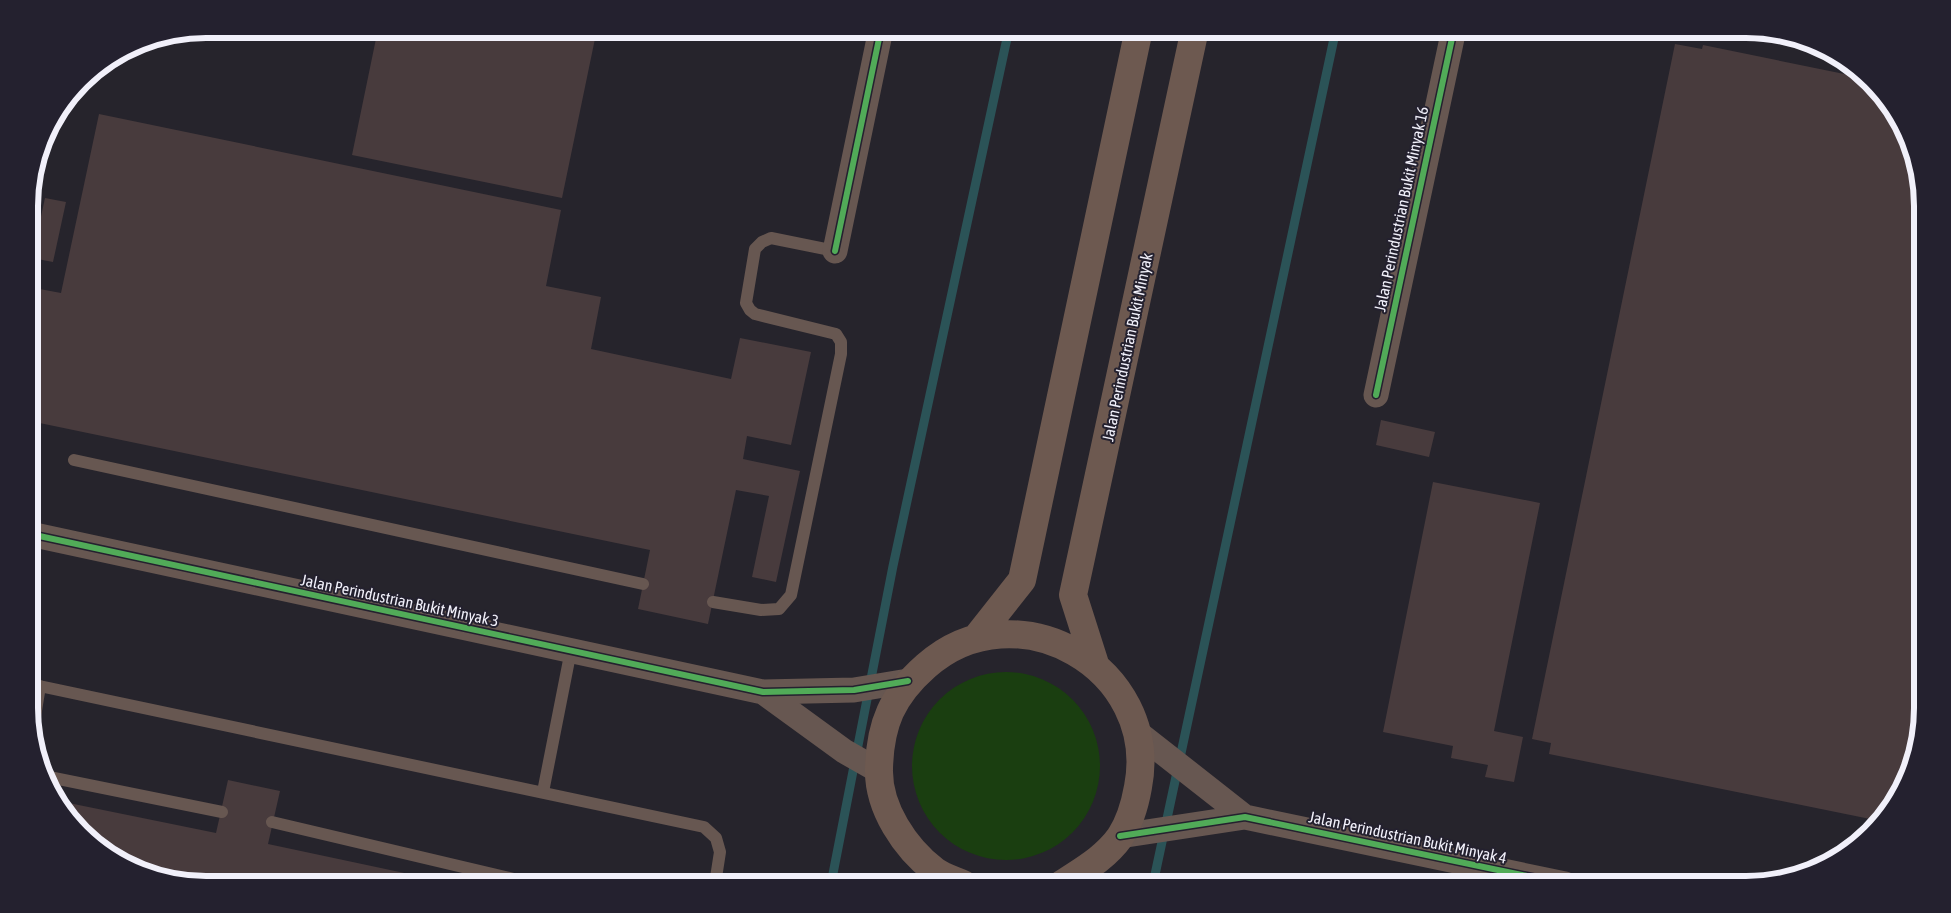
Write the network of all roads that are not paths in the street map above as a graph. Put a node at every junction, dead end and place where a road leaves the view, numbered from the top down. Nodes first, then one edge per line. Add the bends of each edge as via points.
1 (879, 38) edge
2 (1137, 38) edge
3 (1194, 38) edge
4 (1452, 38) edge
5 (835, 251) joint
6 (1376, 394) dead end
7 (74, 460) dead end
8 (38, 536) edge
9 (643, 584) dead end
10 (713, 602) dead end
11 (977, 637) junction
12 (571, 650) junction
13 (1095, 664) junction
14 (908, 681) junction
15 (38, 686) edge
16 (764, 692) junction
17 (1138, 733) junction
18 (872, 767) junction
19 (53, 778) edge
20 (543, 792) junction
21 (222, 812) dead end
22 (1245, 817) junction
23 (272, 822) dead end
24 (1120, 836) junction
25 (1075, 875) edge
26 (1523, 875) edge
27 (500, 876) edge
28 (716, 876) edge
29 (934, 876) edge

1 - 5 street
2 - 11 main road via 1022,580
3 - 13 main road, Jalan Perindustrian Bukit Minyak via 1073,595
4 - 6 street, Jalan Perindustrian Bukit Minyak 16
5 - 10 lane via 771,238 755,249 746,303 750,310 755,314 836,334 841,342 841,354 791,595 779,609 762,610
7 - 9 lane
8 - 12 street, Jalan Perindustrian Bukit Minyak 3
11 - 13 main road via 1018,634 1051,641
11 - 14 main road via 939,654
12 - 16 street, Jalan Perindustrian Bukit Minyak 3
12 - 20 lane
13 - 17 main road via 1122,695
14 - 16 street via 854,690
14 - 18 main road via 891,708
15 - 20 lane
16 - 18 street via 844,751
17 - 22 street
17 - 24 main road via 1142,770 1134,807
18 - 29 main road via 884,803 904,842
19 - 21 lane
20 - 28 lane via 704,827 716,838 720,852
22 - 24 street
22 - 26 street, Jalan Perindustrian Bukit Minyak 4
23 - 27 lane
24 - 25 main road via 1099,860

